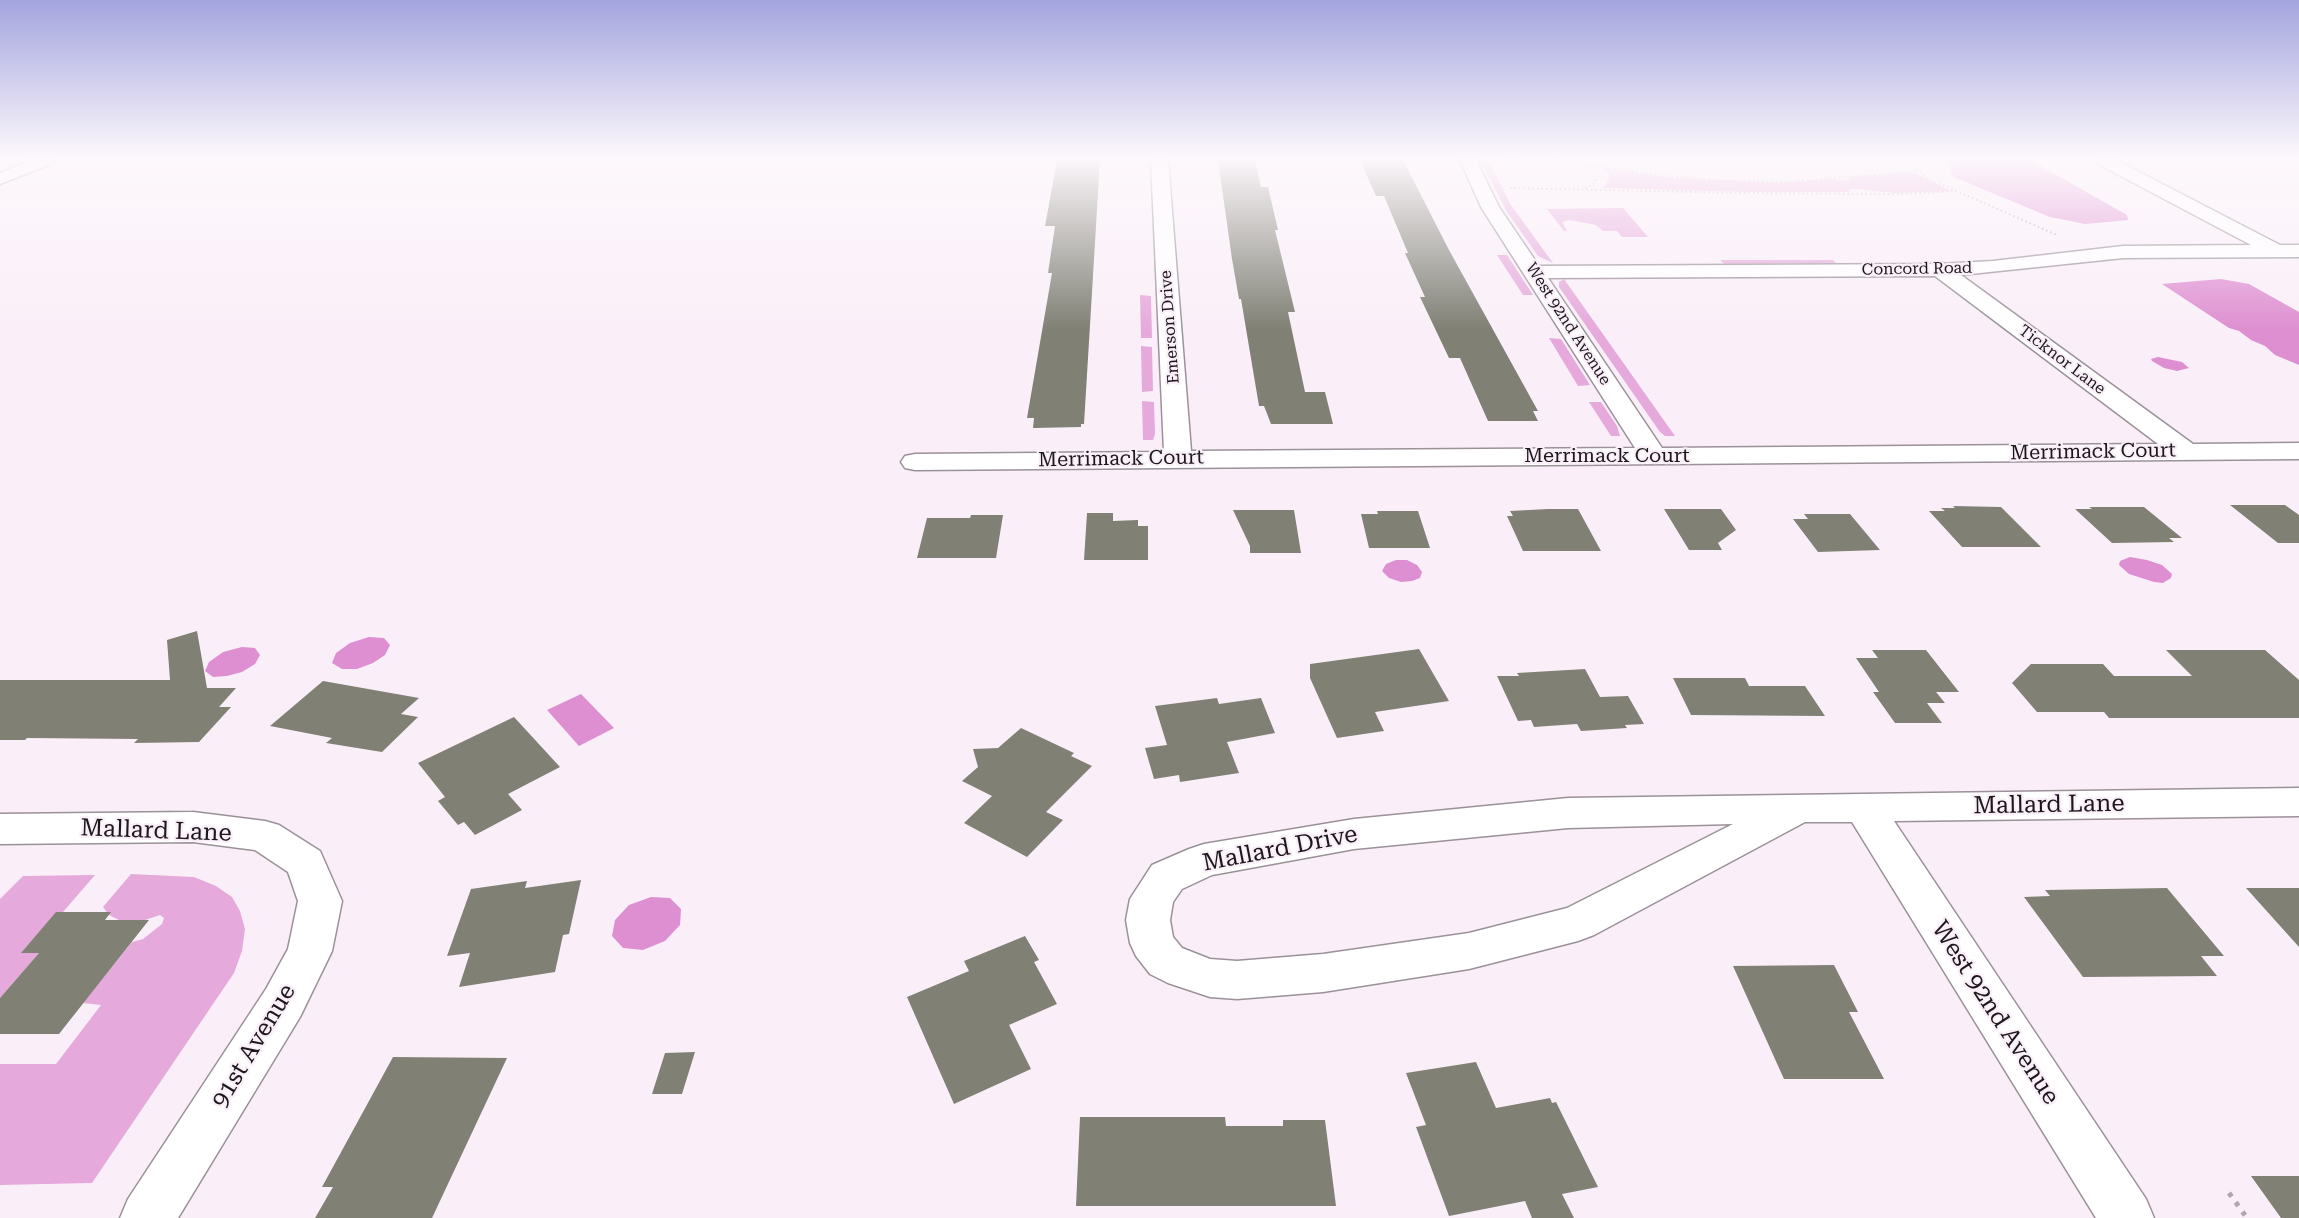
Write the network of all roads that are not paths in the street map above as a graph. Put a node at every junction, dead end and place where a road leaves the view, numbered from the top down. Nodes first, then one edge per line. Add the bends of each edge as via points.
1 (1163, 217) edge
2 (1497, 217) edge
3 (2213, 217) edge
4 (2278, 251) junction
5 (2299, 251) edge
6 (2299, 262) edge
7 (1940, 270) junction
8 (1533, 272) junction
9 (2185, 451) junction
10 (2299, 451) edge
11 (1654, 456) junction
12 (1178, 458) junction
13 (915, 462) dead end
14 (2299, 802) edge
15 (1863, 807) junction
16 (1799, 808) junction
17 (0, 829) edge
18 (305, 862) joint
19 (147, 1218) edge
20 (2127, 1218) edge

1 - 12 street, Emerson Drive
2 - 8 street, West 92nd Avenue
3 - 4 street
4 - 5 street, Concord Road
4 - 6 street
4 - 7 street, Concord Road via 2123,252
7 - 8 street, Concord Road
7 - 9 street, Ticknor Lane
8 - 11 street, West 92nd Avenue
9 - 10 street, Merrimack Court
9 - 11 street, Merrimack Court
11 - 12 street, Merrimack Court
12 - 13 street, Merrimack Court
14 - 15 street, Mallard Lane
15 - 16 street, Mallard Lane
15 - 20 street, West 92nd Avenue
16 - 16 street, Mallard Drive via 1578,923 1469,951 1323,974 1238,980 1210,978 1184,970 1166,961 1152,943 1148,920 1152,899 1167,877 1204,860 1354,834 1568,813
17 - 18 street, Mallard Lane via 193,827 265,836
18 - 19 street, 91st Avenue via 320,901 310,951 283,1003

